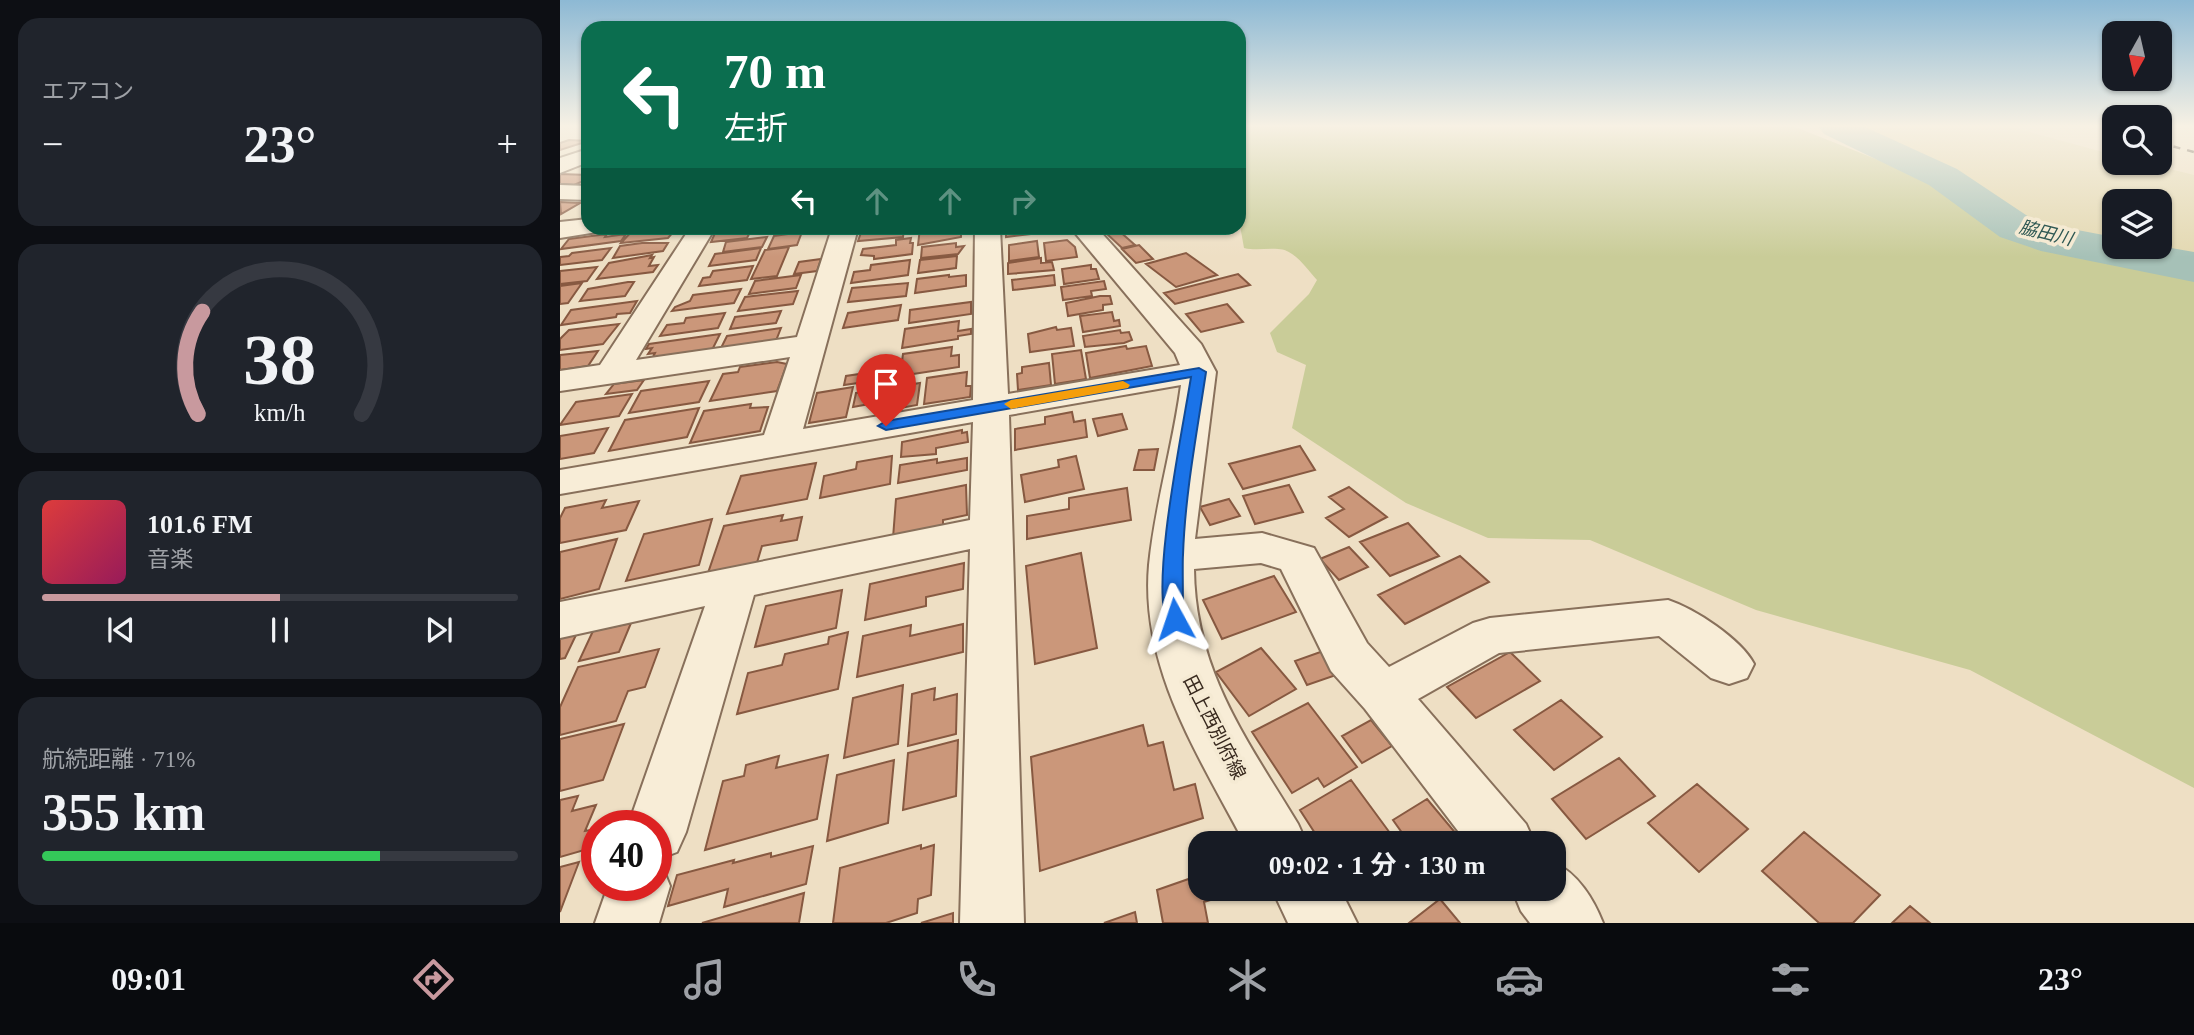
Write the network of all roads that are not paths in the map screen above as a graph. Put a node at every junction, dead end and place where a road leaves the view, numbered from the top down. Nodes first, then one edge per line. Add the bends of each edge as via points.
1 (560, 192) edge
2 (581, 193) edge
3 (581, 228) edge
4 (560, 230) edge
5 (698, 235) edge
6 (843, 235) edge
7 (987, 235) edge
8 (1090, 235) edge
9 (811, 344) junction
10 (1199, 372) junction
11 (611, 374) junction
12 (560, 381) edge
13 (991, 408) junction
14 (780, 444) junction
15 (560, 482) edge
16 (991, 530) junction
17 (1174, 556) junction
18 (735, 584) junction
19 (560, 620) edge
20 (1728, 664) dead end
21 (1383, 694) junction
22 (663, 810) edge
23 (1270, 831) edge
24 (1494, 831) edge
25 (634, 901) edge
26 (1311, 901) edge
27 (1553, 901) edge
28 (627, 923) edge
29 (992, 923) edge
30 (1325, 923) edge
31 (1571, 923) edge

1 - 2 street
3 - 4 street
5 - 11 street
6 - 9 street
7 - 13 street
8 - 10 street via 1190,351
9 - 11 street
9 - 14 street
10 - 13 street
10 - 17 street, 田上西別府線
11 - 12 street
13 - 14 street
13 - 16 street
14 - 15 street
16 - 18 street
16 - 29 street
17 - 21 street via 1262,548 1298,559 1349,657
17 - 23 street, 田上西別府線 via 1171,596 1183,665
18 - 19 street
18 - 22 street
20 - 21 street via 1668,618 1490,636
21 - 24 street
25 - 28 street
26 - 30 street
27 - 31 street

